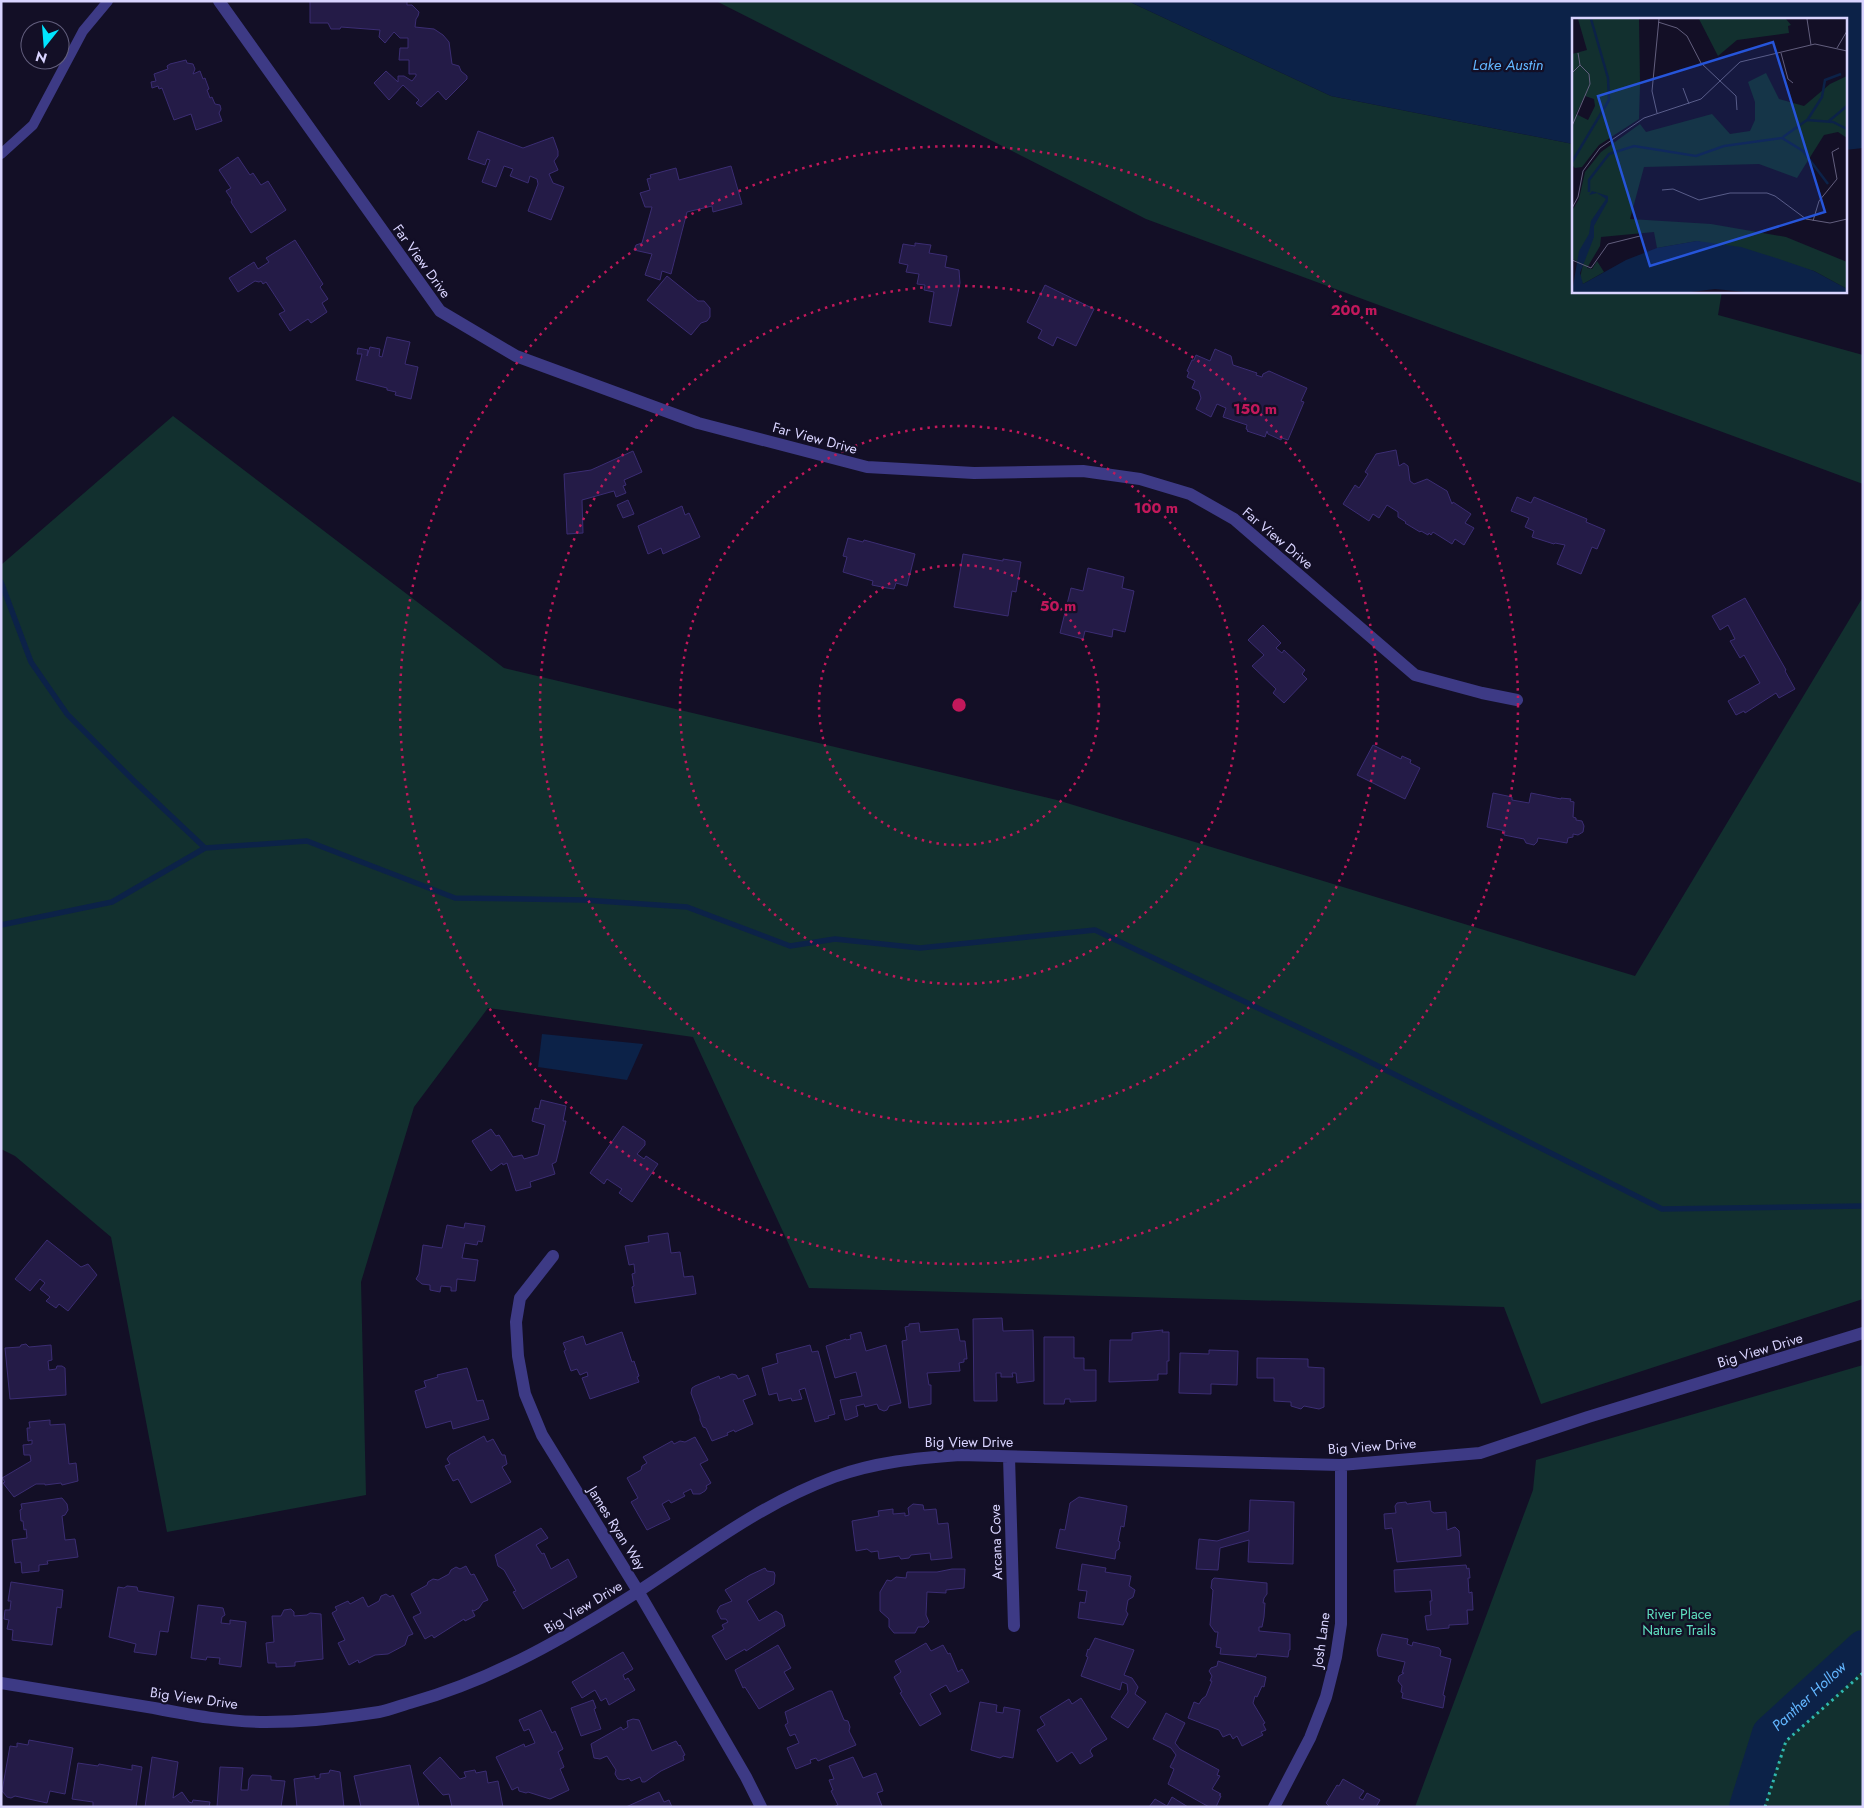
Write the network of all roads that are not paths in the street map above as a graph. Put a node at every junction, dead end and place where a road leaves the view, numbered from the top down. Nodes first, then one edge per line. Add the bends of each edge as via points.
1 (108, 1) edge
2 (219, 1) edge
3 (1, 154) edge
4 (1518, 700) dead end
5 (552, 1256) dead end
6 (1863, 1333) edge
7 (1009, 1457) junction
8 (1341, 1465) junction
9 (638, 1591) junction
10 (1014, 1626) dead end
11 (1, 1683) edge
12 (761, 1807) edge
13 (1274, 1807) edge

1 - 3 lane via 83,31 33,125
2 - 4 street, Far View Drive via 440,311 516,356 698,423 867,468 974,472 1083,471 1140,479 1190,494 1234,519 1415,675
5 - 9 street, James Ryan Way via 520,1298 516,1322 525,1394 542,1435
6 - 8 street, Big View Drive via 1480,1453
7 - 8 street, Big View Drive
7 - 9 street, Big View Drive via 960,1455 917,1458 874,1464 835,1476 767,1507
7 - 10 street, Arcana Cove
8 - 13 street, Josh Lane via 1341,1624 1336,1657 1326,1697 1310,1738
9 - 11 street, Big View Drive via 507,1668 468,1684 380,1711 265,1722 204,1717
9 - 12 street, James Ryan Way

